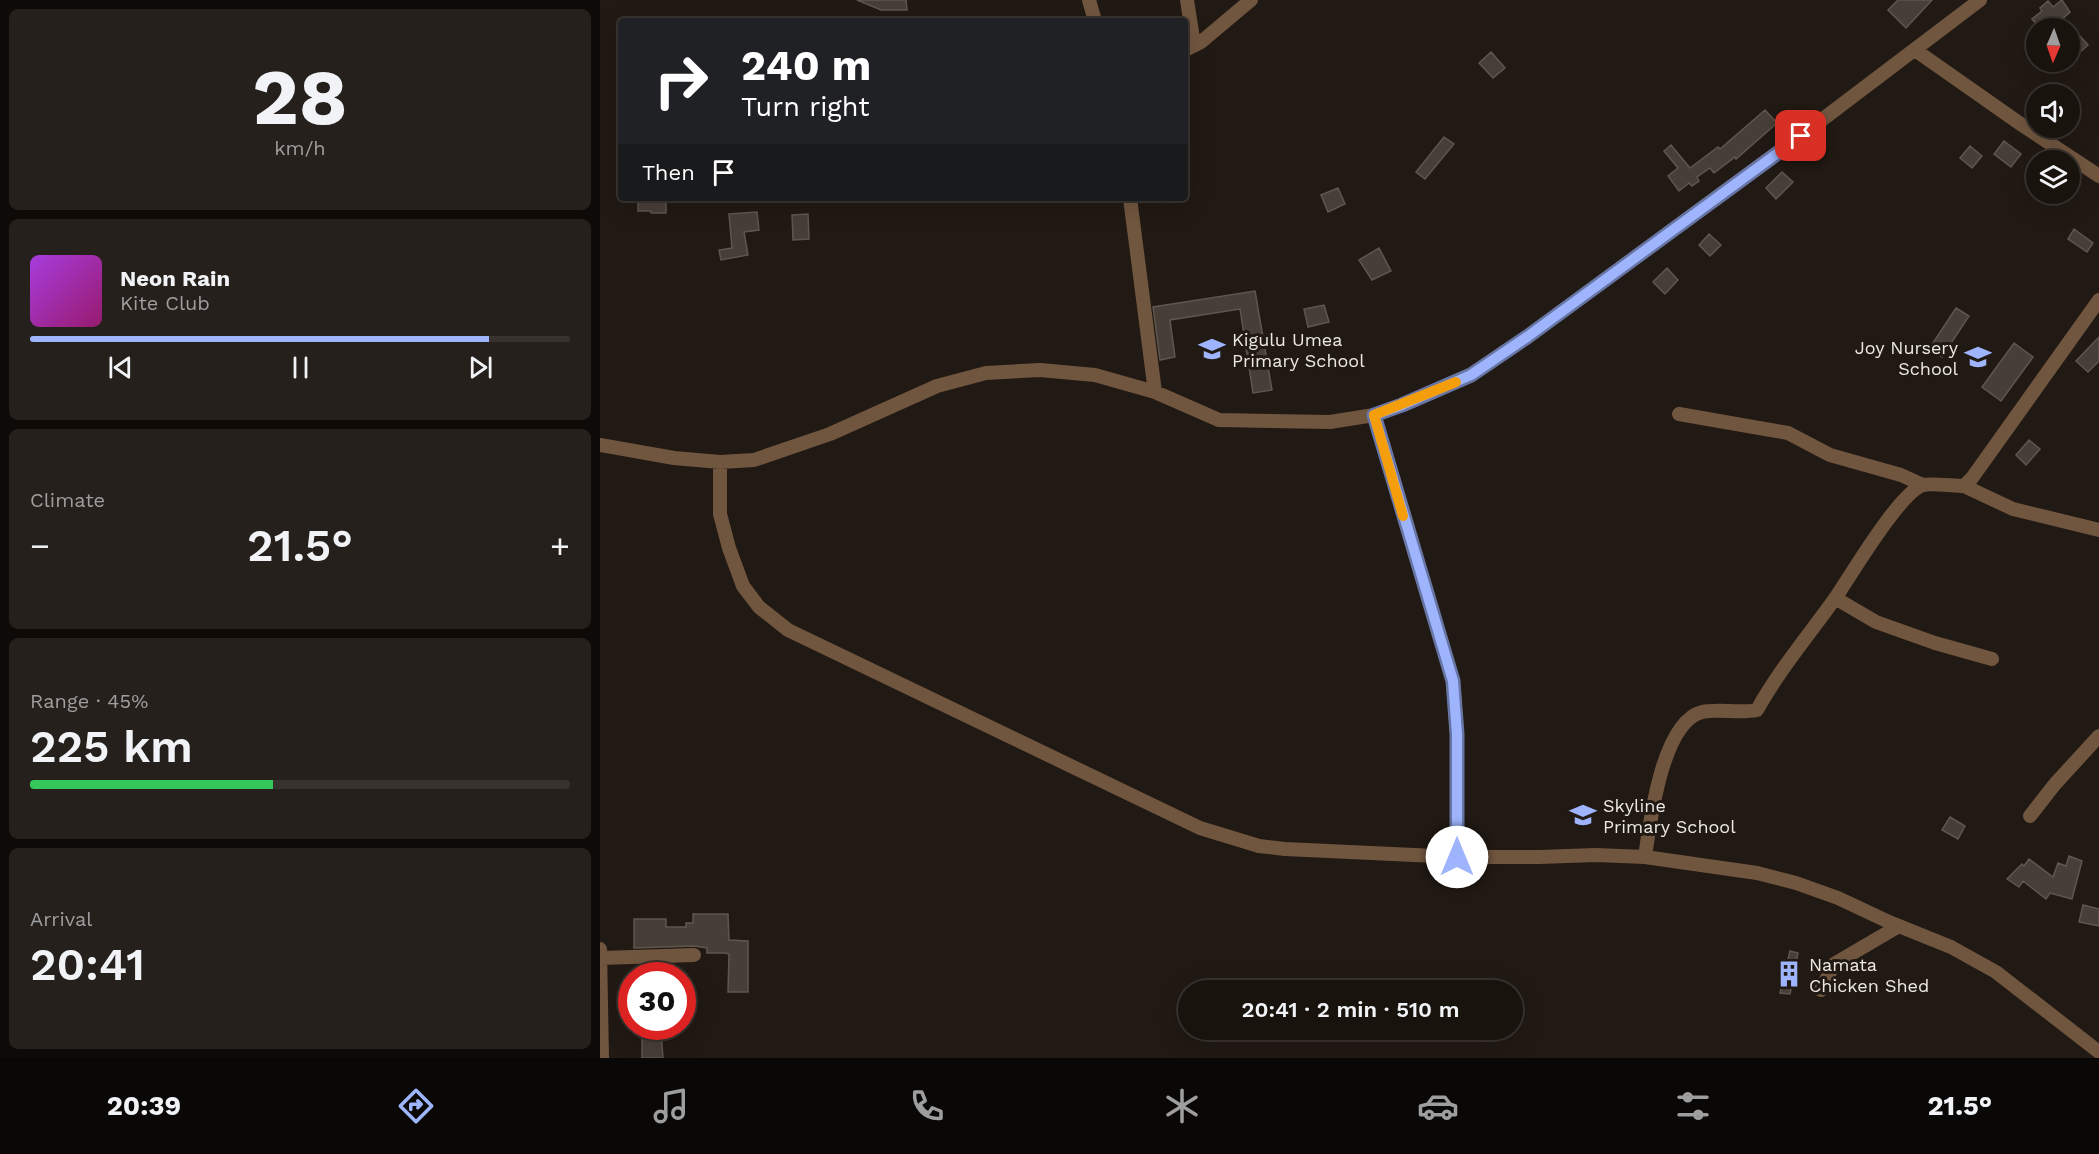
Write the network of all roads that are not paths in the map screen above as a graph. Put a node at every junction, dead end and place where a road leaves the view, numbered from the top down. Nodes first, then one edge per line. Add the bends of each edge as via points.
1 (1089, 0) edge
2 (1186, 0) edge
3 (1251, 0) edge
4 (1980, 0) edge
5 (1094, 18) edge
6 (1188, 18) edge
7 (1188, 24) edge
8 (1190, 47) edge
9 (1915, 50) junction
10 (2099, 176) edge
11 (1130, 201) edge
12 (2099, 300) edge
13 (1155, 392) junction
14 (1679, 414) dead end
15 (1374, 415) junction
16 (600, 446) edge
17 (720, 462) junction
18 (1923, 485) junction
19 (1964, 486) junction
20 (2099, 530) edge
21 (1835, 598) junction
22 (1992, 659) dead end
23 (2099, 736) edge
24 (2031, 816) dead end
25 (1457, 857) junction
26 (1645, 857) junction
27 (1899, 926) junction
28 (601, 953) edge
29 (694, 955) dead end
30 (1821, 990) dead end
31 (2099, 1052) edge
32 (602, 1058) edge

1 - 5 street
2 - 6 street
3 - 8 street
4 - 9 street
7 - 8 street
9 - 10 street
9 - 15 street via 1471,375
11 - 13 street
12 - 19 street
13 - 15 street via 1219,420 1330,422
13 - 17 street via 1095,375 1040,370 986,373 937,386 782,452 754,460
14 - 18 street via 1788,433 1830,454
15 - 25 street via 1453,681
16 - 17 street
17 - 25 street via 720,514 743,586 759,607 788,630 1200,828 1234,840 1285,849
18 - 19 street
18 - 21 street via 1905,499 1882,527
19 - 20 street via 2013,508
21 - 22 street via 1876,622
21 - 26 street via 1788,660 1757,711 1704,711 1683,726 1664,762
23 - 24 street
25 - 26 street
26 - 27 street via 1757,873 1796,883
27 - 30 street via 1834,964
27 - 31 street via 1951,947 1996,972
28 - 29 street
28 - 32 street

